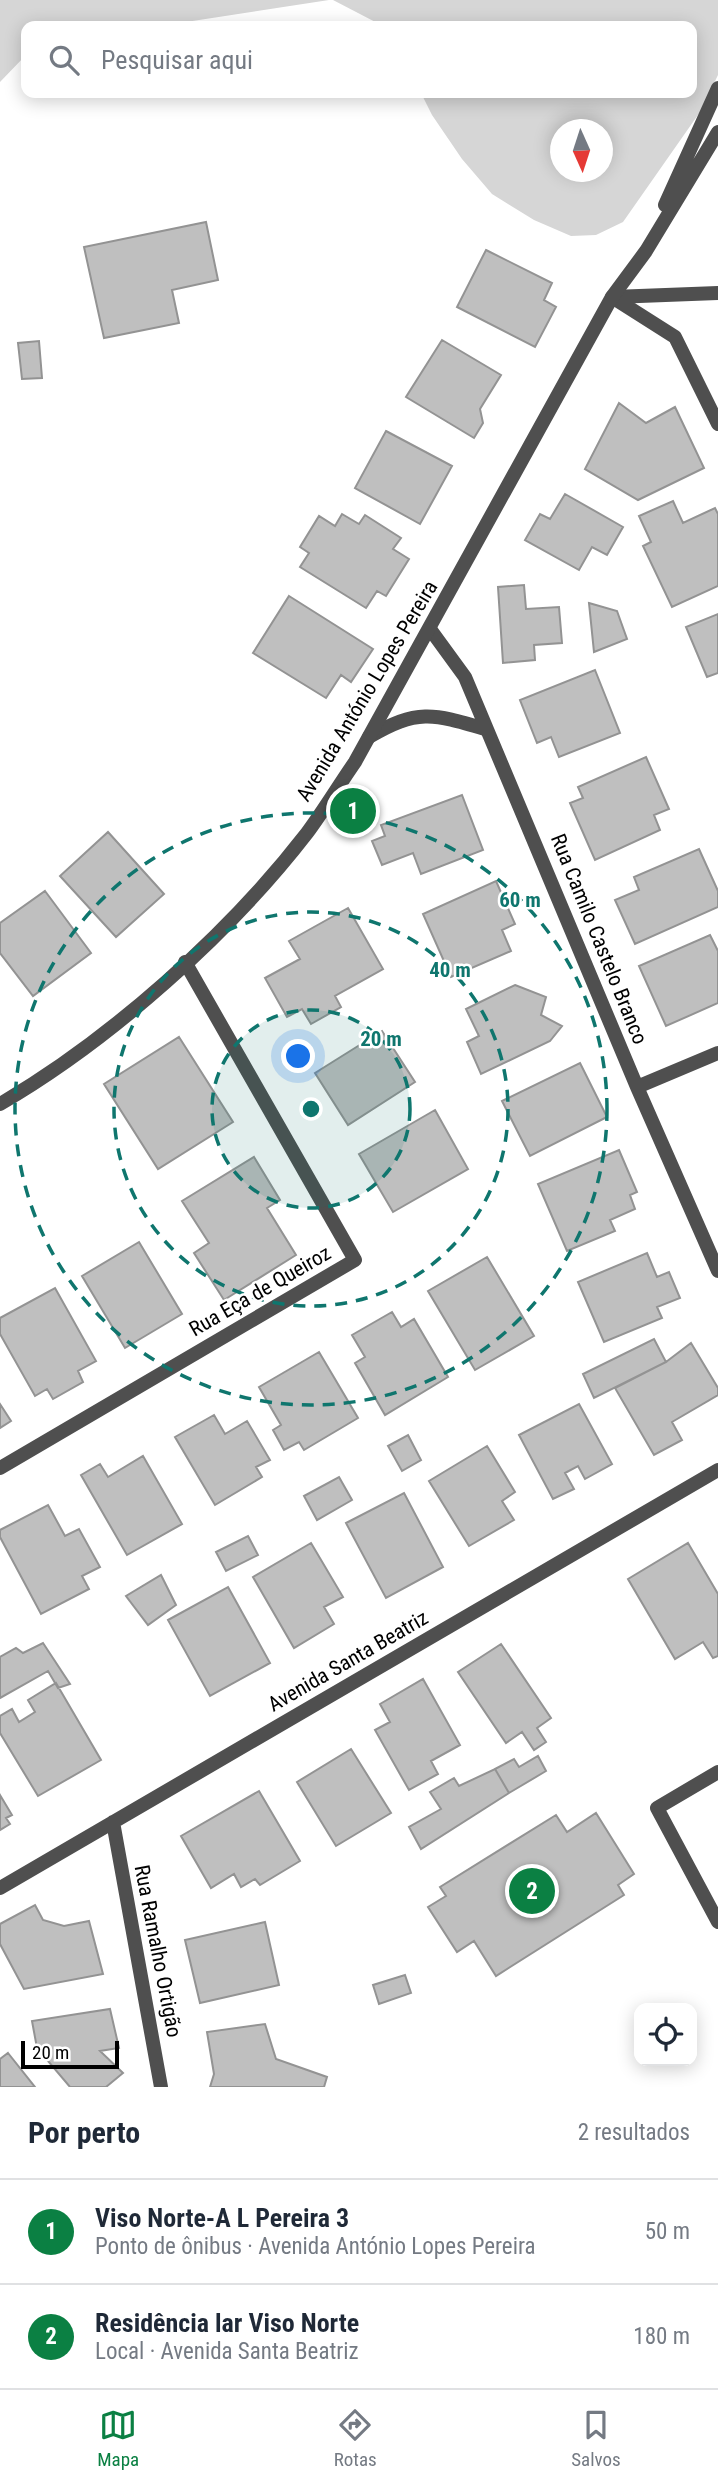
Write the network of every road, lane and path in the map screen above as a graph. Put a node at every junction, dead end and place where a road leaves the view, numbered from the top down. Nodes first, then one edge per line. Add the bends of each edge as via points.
1 (718, 88) edge
2 (718, 132) edge
3 (646, 251) junction
4 (718, 293) edge
5 (612, 297) junction
6 (718, 424) edge
7 (430, 629) junction
8 (485, 729) junction
9 (369, 737) junction
10 (185, 962) junction
11 (718, 1053) edge
12 (637, 1087) junction
13 (0, 1104) edge
14 (718, 1271) edge
15 (0, 1468) edge
16 (718, 1470) edge
17 (718, 1772) edge
18 (113, 1822) junction
19 (0, 1888) edge
20 (718, 1922) edge
21 (162, 2087) edge

1 - 3 street, Avenida António Lopes Pereira
2 - 3 street, Avenida António Lopes Pereira
3 - 5 street, Avenida António Lopes Pereira
4 - 5 street
5 - 6 street via 675,337
5 - 7 street, Avenida António Lopes Pereira
7 - 8 street, Rua Camilo Castelo Branco via 465,677
7 - 9 street, Avenida António Lopes Pereira
8 - 9 street via 429,714 400,719
8 - 12 street, Rua Camilo Castelo Branco via 509,775
9 - 10 street, Avenida António Lopes Pereira via 306,833
10 - 13 street, Avenida António Lopes Pereira via 104,1033
10 - 15 street, Rua Eça de Queiroz via 355,1260
11 - 12 street
12 - 14 street, Rua Camilo Castelo Branco
16 - 18 street, Avenida Santa Beatriz
17 - 20 street via 657,1808
18 - 19 street, Avenida Santa Beatriz
18 - 21 street, Rua Ramalho Ortigão

